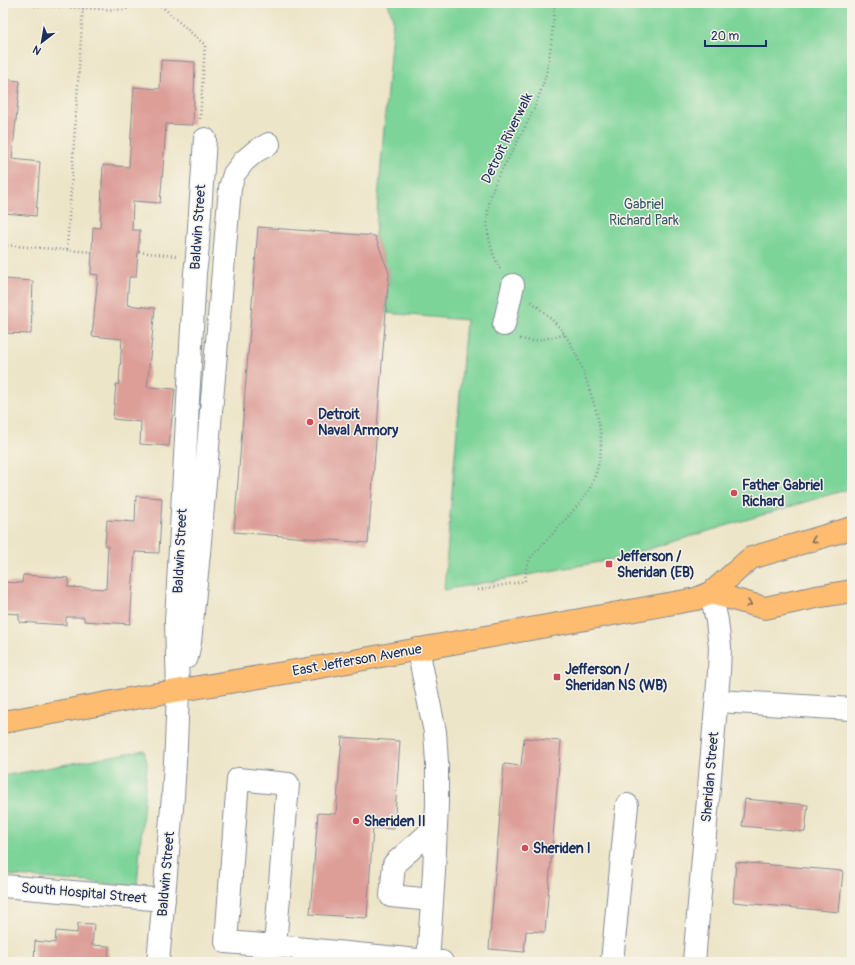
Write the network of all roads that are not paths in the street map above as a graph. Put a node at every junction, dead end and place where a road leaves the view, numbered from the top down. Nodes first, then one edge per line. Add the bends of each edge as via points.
1 (205, 139) road end
2 (269, 144) dead end
3 (513, 284) road end
4 (511, 332) road end
5 (852, 528) edge
6 (852, 591) edge
7 (711, 593) junction
8 (418, 649) junction
9 (178, 691) junction
10 (717, 701) junction
11 (852, 709) edge
12 (3, 722) edge
13 (627, 805) dead end
14 (436, 827) junction
15 (3, 886) edge
16 (164, 900) junction
17 (432, 900) junction
18 (275, 946) junction
19 (435, 961) edge
20 (158, 962) edge
21 (612, 962) edge
22 (694, 962) edge

1 - 9 street, Baldwin Street via 176,621
2 - 9 street via 244,161 234,174 230,188 191,634
3 - 4 street
5 -> 7 main road, East Jefferson Avenue via 750,558
7 -> 6 main road via 765,608
7 - 8 main road, East Jefferson Avenue via 696,599
7 - 10 street, Sheridan Street via 720,647
8 - 9 main road, East Jefferson Avenue
8 - 14 street via 435,740
9 - 12 main road, East Jefferson Avenue
9 - 16 street, Baldwin Street via 173,796
10 - 11 street
10 - 22 street, Sheridan Street
13 - 21 street
14 - 17 street
14 - 17 street via 394,864 391,896
15 - 16 street, South Hospital Street
16 - 20 street, Baldwin Street
17 - 19 street
18 - 18 street via 226,942 238,779 288,784
18 - 19 street

